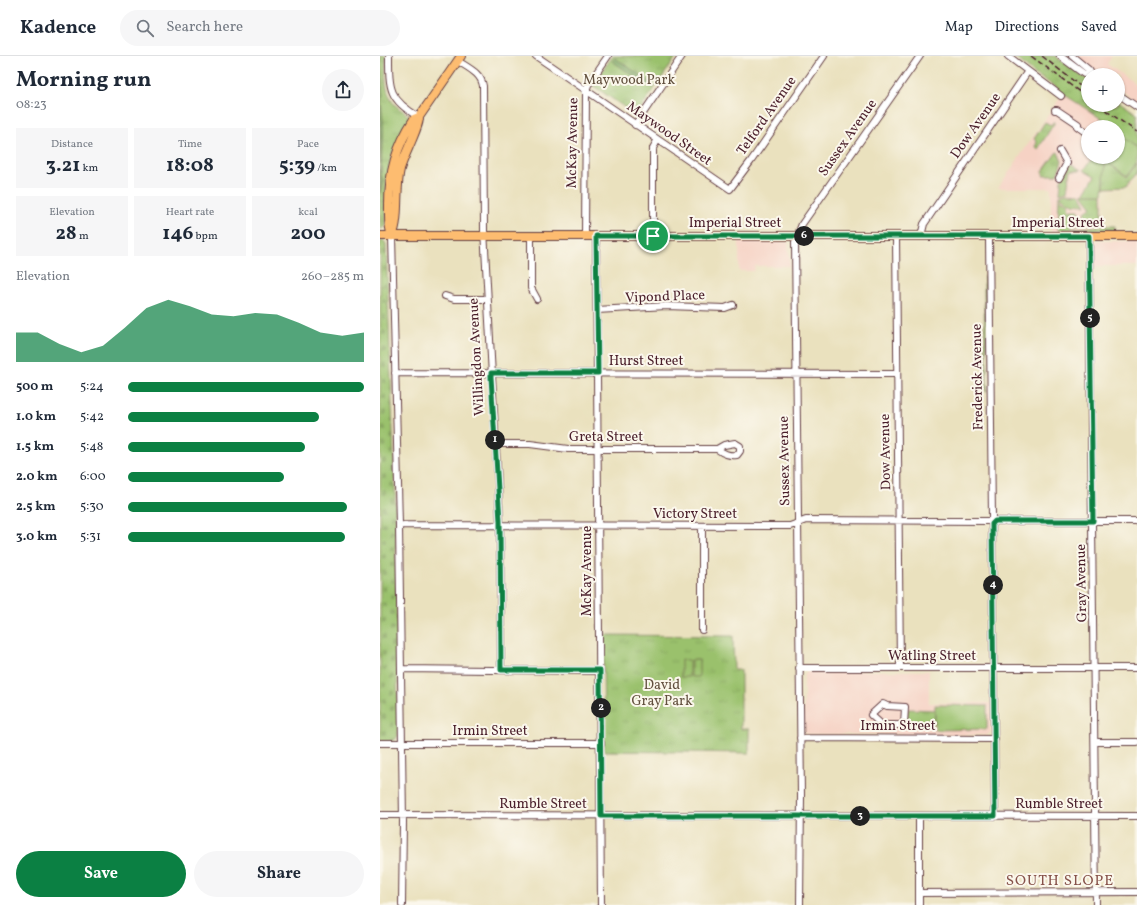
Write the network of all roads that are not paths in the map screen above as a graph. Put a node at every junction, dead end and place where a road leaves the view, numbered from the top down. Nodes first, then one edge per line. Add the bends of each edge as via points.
1 (389, 56) edge
2 (536, 56) edge
3 (608, 56) edge
4 (682, 56) edge
5 (824, 56) edge
6 (920, 56) edge
7 (1008, 56) edge
8 (1060, 56) edge
9 (1072, 56) edge
10 (459, 59) edge
11 (1087, 68) edge
12 (1028, 71) junction
13 (1081, 72) edge
14 (586, 91) junction
15 (1061, 96) dead end
16 (1125, 99) edge
17 (1137, 107) edge
18 (1058, 112) dead end
19 (419, 117) junction
20 (635, 125) junction
21 (1081, 129) edge
22 (657, 141) junction
23 (1060, 151) dead end
24 (1059, 178) dead end
25 (730, 189) joint
26 (380, 236) edge
27 (392, 236) junction
28 (484, 236) junction
29 (531, 236) junction
30 (585, 236) junction
31 (596, 236) junction
32 (653, 236) junction
33 (797, 236) junction
34 (896, 236) junction
35 (921, 236) junction
36 (989, 236) junction
37 (1089, 236) junction
38 (1137, 236) edge
39 (445, 296) dead end
40 (487, 299) junction
41 (537, 299) dead end
42 (733, 305) dead end
43 (597, 310) junction
44 (395, 373) junction
45 (491, 373) junction
46 (598, 373) junction
47 (796, 374) junction
48 (897, 374) junction
49 (495, 444) junction
50 (717, 449) dead end
51 (598, 450) junction
52 (899, 521) junction
53 (992, 521) junction
54 (1093, 521) junction
55 (1137, 521) edge
56 (798, 523) junction
57 (400, 525) junction
58 (500, 526) junction
59 (599, 526) junction
60 (702, 526) junction
61 (702, 630) dead end
62 (800, 668) junction
63 (900, 668) junction
64 (1094, 668) junction
65 (1137, 668) edge
66 (400, 669) junction
67 (993, 669) junction
68 (501, 670) junction
69 (600, 670) junction
70 (871, 714) joint
71 (800, 738) junction
72 (995, 738) junction
73 (1095, 742) junction
74 (1137, 742) edge
75 (401, 743) junction
76 (600, 743) junction
77 (380, 744) edge
78 (380, 815) edge
79 (403, 815) junction
80 (601, 816) junction
81 (801, 816) junction
82 (919, 816) junction
83 (995, 816) junction
84 (1096, 816) junction
85 (1137, 816) edge
86 (1096, 892) junction
87 (1137, 892) edge
88 (919, 893) junction
89 (402, 905) edge
90 (601, 905) edge
91 (800, 905) edge
92 (919, 905) edge
93 (1096, 905) edge

1 - 19 street via 390,86 394,97 400,105
2 - 14 street, Maywood Street
3 - 14 street, McKay Avenue via 588,84
4 - 20 street
5 - 25 street, Telford Avenue
6 - 33 street, Sussex Avenue via 802,224
7 - 12 street
8 - 13 street
9 - 11 street
10 - 19 main road
10 - 28 street, Willingdon Avenue via 479,75 484,86
12 - 15 street
12 - 35 street, Dow Avenue via 924,224
14 - 20 street, Maywood Street
14 - 30 street, McKay Avenue
16 - 17 street
18 - 21 street via 1078,124
19 - 27 main road via 420,122 407,148 398,179 396,228
20 - 22 street, Maywood Street
22 - 25 street, Maywood Street
22 - 32 street via 653,150
23 - 24 street via 1066,163
26 - 27 main road, Imperial Street
27 - 28 main road, Imperial Street
27 - 44 street
28 - 29 main road, Imperial Street
28 - 40 street, Willingdon Avenue
29 - 30 main road, Imperial Street
29 - 41 street via 531,288
30 - 31 main road, Imperial Street
31 - 32 main road, Imperial Street
31 - 43 street, McKay Avenue
32 - 33 main road, Imperial Street
33 - 34 main road, Imperial Street
33 - 47 street, Sussex Avenue
34 - 35 main road, Imperial Street
34 - 48 street, Dow Avenue
35 - 36 main road, Imperial Street
36 - 37 main road, Imperial Street
36 - 53 street, Frederick Avenue
37 - 38 main road, Imperial Street
37 - 54 street, Gray Avenue
39 - 40 street via 454,299
40 - 45 street, Willingdon Avenue
42 - 43 street, Vipond Place via 725,308 666,306 634,310
43 - 46 street, McKay Avenue
44 - 45 street, Hurst Street
44 - 57 street
45 - 46 street, Hurst Street
45 - 49 street, Willingdon Avenue
46 - 47 street, Hurst Street
46 - 51 street, McKay Avenue
47 - 48 street, Hurst Street
47 - 56 street, Sussex Avenue
48 - 52 street, Dow Avenue
49 - 51 street, Greta Street via 522,443 561,449
49 - 58 street, Willingdon Avenue
50 - 51 street, Greta Street
51 - 59 street, McKay Avenue
52 - 53 street, Victory Street
52 - 56 street, Victory Street via 806,520
52 - 63 street, Dow Avenue
53 - 54 street, Victory Street
53 - 67 street, Frederick Avenue
54 - 55 street, Victory Street
54 - 64 street, Gray Avenue
56 - 60 street, Victory Street via 790,526
56 - 62 street, Sussex Avenue
57 - 58 street, Victory Street
57 - 66 street
58 - 59 street, Victory Street
58 - 68 street, Willingdon Avenue
59 - 60 street, Victory Street
59 - 69 street, McKay Avenue
60 - 61 street
62 - 63 street, Watling Street
62 - 71 street, Sussex Avenue
63 - 67 street, Watling Street
64 - 65 street, Watling Street
64 - 67 street, Watling Street
64 - 73 street, Gray Avenue
66 - 68 street
66 - 75 street
67 - 72 street, Frederick Avenue
68 - 69 street
69 - 76 street, McKay Avenue
70 - 70 street via 882,725 904,725 905,707 883,704
71 - 72 street, Irmin Street
71 - 81 street, Sussex Avenue
72 - 83 street, Frederick Avenue
73 - 74 street
73 - 84 street, Gray Avenue
75 - 76 street, Irmin Street
75 - 77 street, Irmin Street
75 - 79 street
76 - 80 street, McKay Avenue
78 - 79 street, Rumble Street
79 - 80 street, Rumble Street
79 - 89 street
80 - 81 street, Rumble Street
80 - 90 street, McKay Avenue
81 - 82 street, Rumble Street
81 - 91 street, Sussex Avenue
82 - 83 street, Rumble Street
82 - 88 street
83 - 84 street, Rumble Street
84 - 85 street, Rumble Street
84 - 86 street, Gray Avenue
86 - 87 street
86 - 88 street
86 - 93 street, Gray Avenue
88 - 92 street

